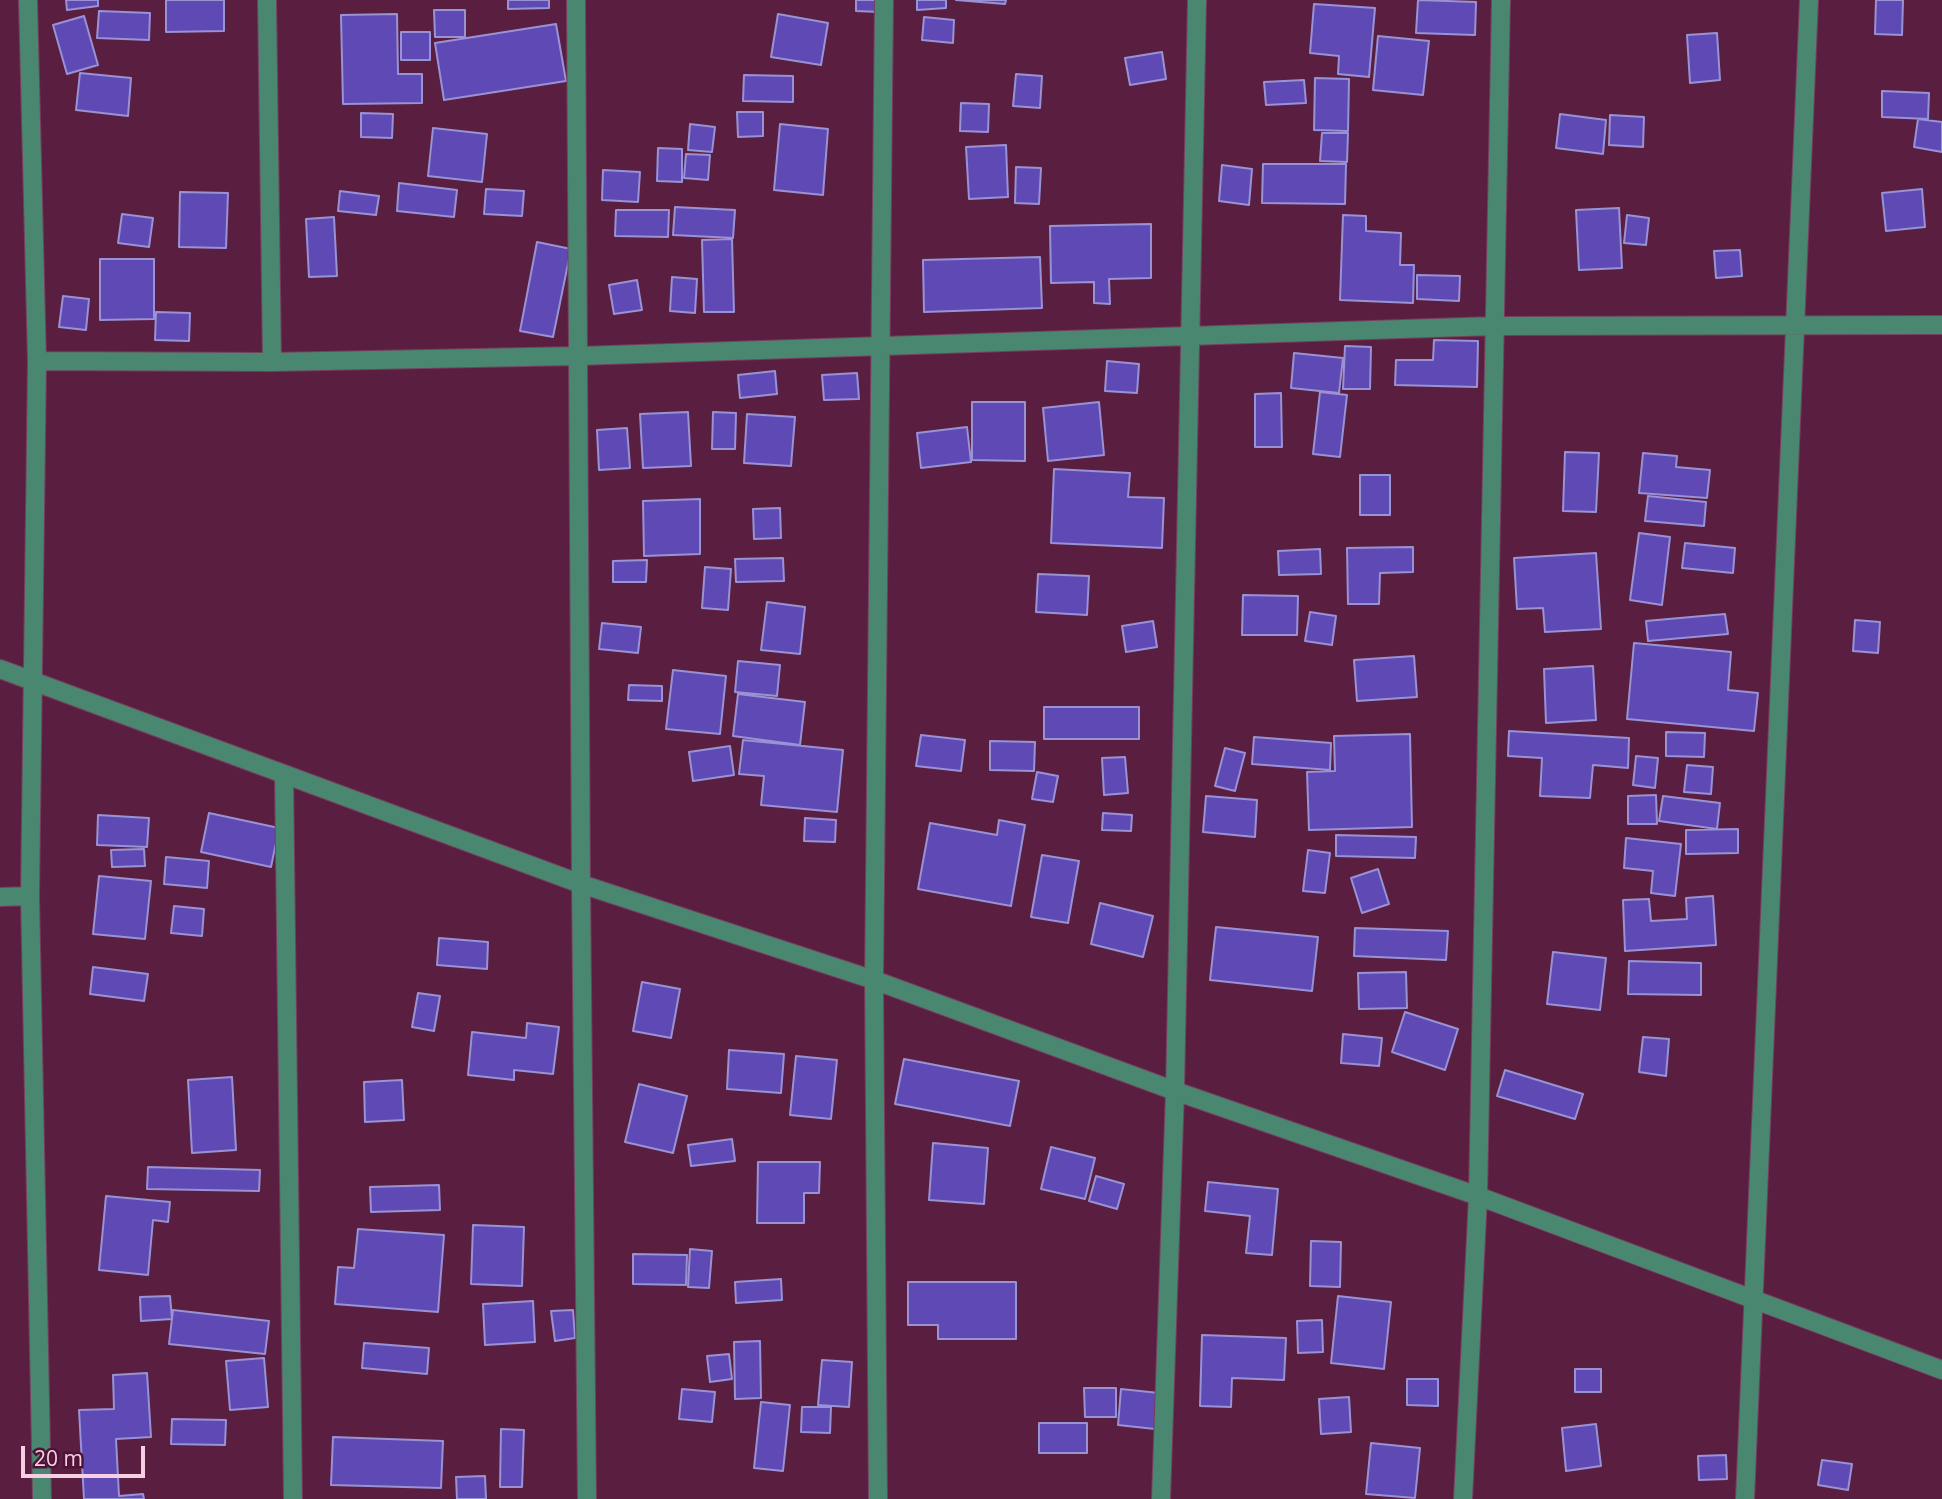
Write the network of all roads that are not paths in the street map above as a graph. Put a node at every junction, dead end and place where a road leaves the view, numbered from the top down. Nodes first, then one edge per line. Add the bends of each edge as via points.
1 (28, 0) edge
2 (267, 0) edge
3 (576, 0) edge
4 (884, 0) edge
5 (1197, 0) edge
6 (1501, 0) edge
7 (1809, 0) edge
8 (1942, 325) edge
9 (1494, 326) junction
10 (1797, 326) junction
11 (1192, 337) junction
12 (879, 348) junction
13 (578, 356) junction
14 (37, 361) junction
15 (272, 362) junction
16 (0, 669) edge
17 (33, 682) junction
18 (284, 775) junction
19 (581, 884) junction
20 (30, 896) junction
21 (0, 897) edge
22 (874, 980) junction
23 (1175, 1091) junction
24 (1478, 1196) junction
25 (1753, 1298) junction
26 (1942, 1370) edge
27 (42, 1499) edge
28 (293, 1499) edge
29 (587, 1499) edge
30 (878, 1499) edge
31 (1161, 1499) edge
32 (1463, 1499) edge
33 (1745, 1499) edge

1 - 14 street
2 - 15 street
3 - 13 street
4 - 12 street
5 - 11 street
6 - 9 street
7 - 10 street
8 - 10 street
9 - 10 street
9 - 11 street
9 - 24 street
10 - 25 street
11 - 12 street
11 - 23 street
12 - 13 street
12 - 22 street
13 - 15 street
13 - 19 street
14 - 15 street
14 - 17 street
16 - 17 street
17 - 18 street
17 - 20 street
18 - 19 street
18 - 28 street
19 - 22 street
19 - 29 street
20 - 21 street
20 - 27 street
22 - 23 street
22 - 30 street
23 - 24 street
23 - 31 street
24 - 25 street
24 - 32 street
25 - 26 street
25 - 33 street

